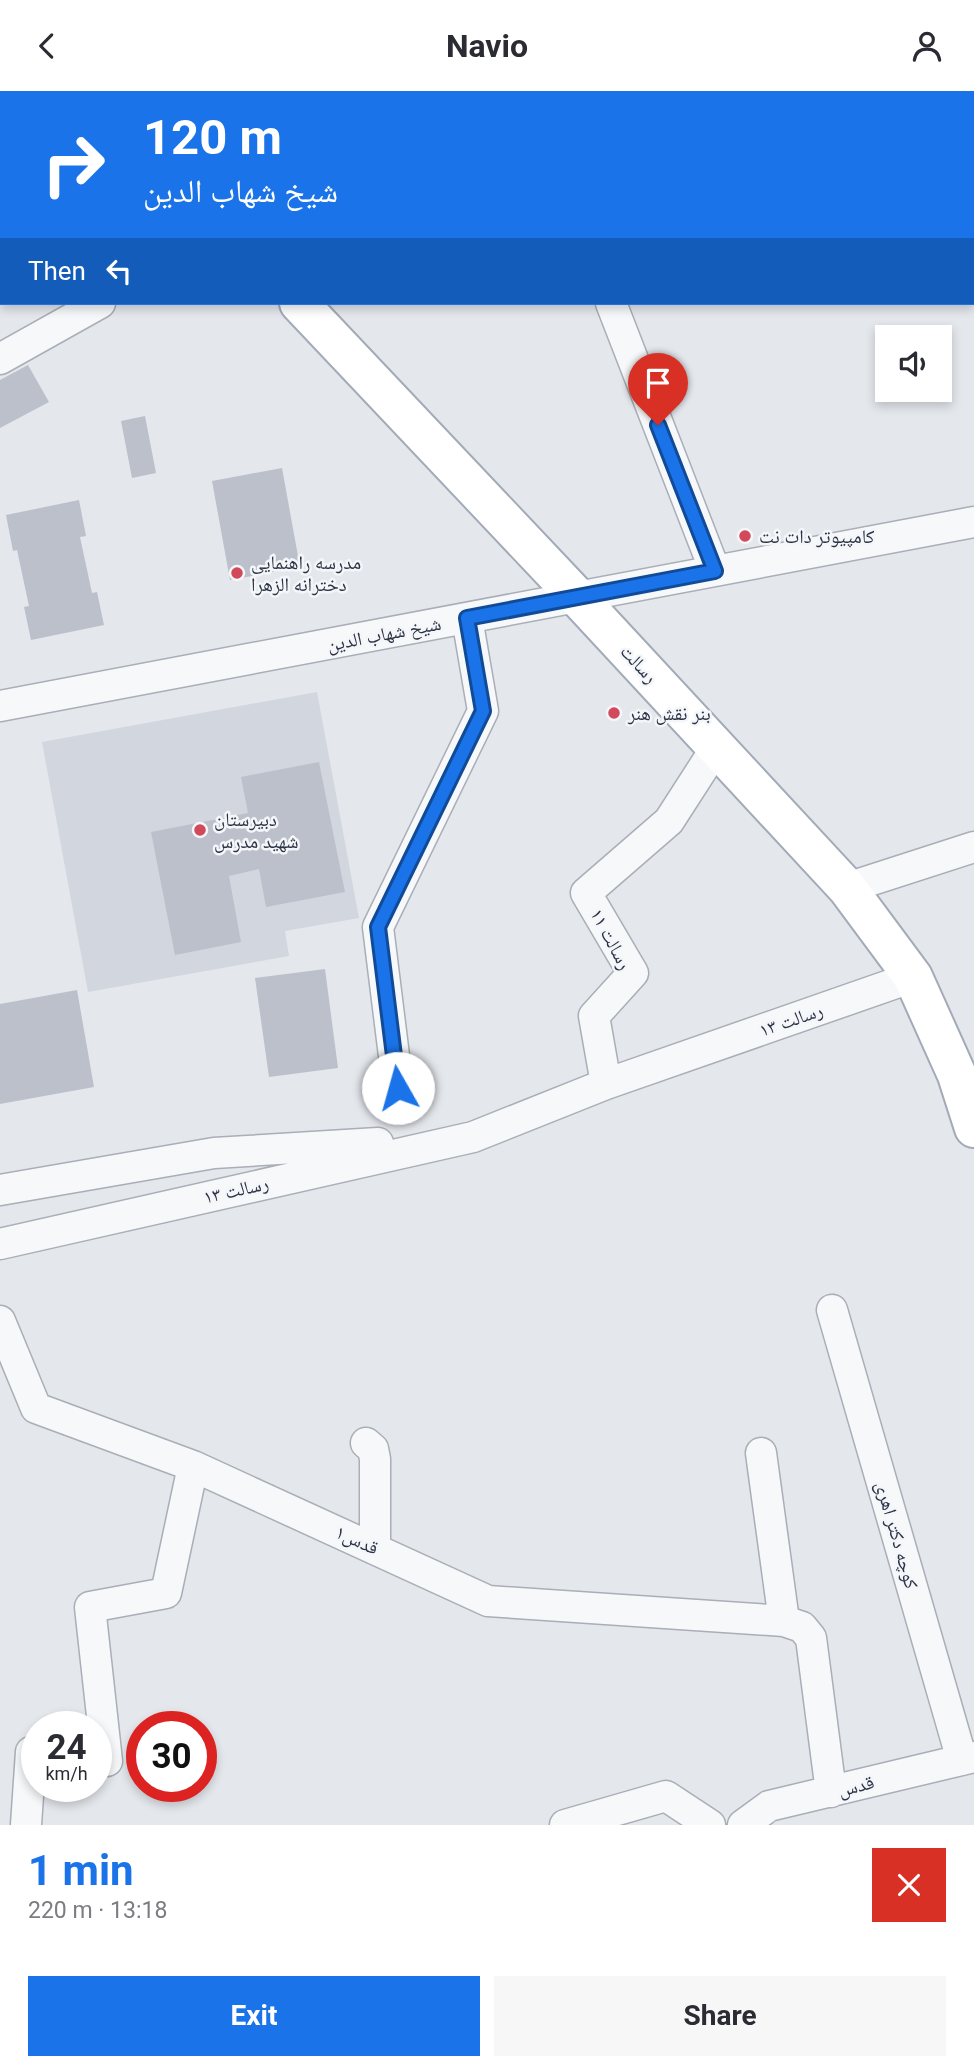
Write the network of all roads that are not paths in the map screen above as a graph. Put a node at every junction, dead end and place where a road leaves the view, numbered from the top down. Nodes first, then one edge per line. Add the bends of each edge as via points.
1 (96, 305) edge
2 (301, 305) edge
3 (612, 305) edge
4 (0, 359) edge
5 (974, 521) edge
6 (715, 571) junction
7 (578, 598) junction
8 (467, 618) junction
9 (0, 706) edge
10 (716, 748) junction
11 (974, 848) edge
12 (847, 888) junction
13 (913, 977) junction
14 (606, 1084) junction
15 (398, 1088) dead end
16 (974, 1128) edge
17 (473, 1137) junction
18 (0, 1190) edge
19 (0, 1244) edge
20 (832, 1310) dead end
21 (0, 1321) edge
22 (366, 1443) dead end
23 (761, 1453) dead end
24 (193, 1466) junction
25 (375, 1548) junction
26 (784, 1621) junction
27 (101, 1711) edge
28 (968, 1758) edge
29 (831, 1792) junction
30 (28, 1802) edge
31 (26, 1825) edge
32 (565, 1825) edge
33 (710, 1825) edge
34 (743, 1825) edge

1 - 4 street
2 - 7 main road, رسالت
3 - 6 street
5 - 6 street, شیخ شهاب الدین
6 - 7 street, شیخ شهاب الدین
7 - 8 street, شیخ شهاب الدین
7 - 10 main road, رسالت
8 - 9 street, شیخ شهاب الدین
8 - 15 street via 483,711 378,927
10 - 12 main road, رسالت
10 - 14 street, رسالت ۱۱ via 669,821 586,893 633,973 594,1016
11 - 12 street
12 - 13 main road, رسالت
13 - 14 street, رسالت ۱۳
13 - 16 main road, رسالت via 957,1075
14 - 17 street, رسالت ۱۳
17 - 18 street, رسالت ۱۳ via 214,1153
17 - 19 street, رسالت ۱۳
20 - 28 street, کوچه دکتر اهری
21 - 24 street, قدس۱ via 36,1408
22 - 25 street via 376,1459
23 - 26 street
24 - 25 street, قدس۱
24 - 27 street via 166,1593 90,1607
25 - 26 street, قدس۱ via 488,1601
26 - 29 street via 802,1627 811,1638
28 - 29 street, قدس
29 - 34 street, قدس via 769,1806
30 - 31 street
32 - 33 street via 666,1796

